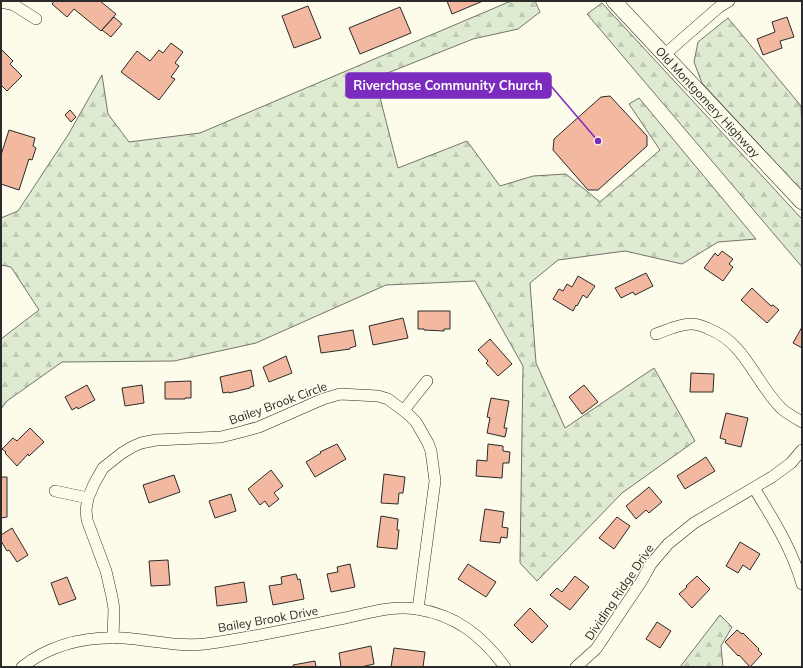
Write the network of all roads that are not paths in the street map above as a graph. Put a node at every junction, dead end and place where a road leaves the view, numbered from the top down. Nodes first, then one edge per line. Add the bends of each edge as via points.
1 (614, 1) edge
2 (729, 1) edge
3 (1, 2) edge
4 (36, 19) dead end
5 (664, 55) junction
6 (802, 202) edge
7 (656, 334) dead end
8 (427, 381) dead end
9 (404, 410) junction
10 (802, 422) edge
11 (802, 450) edge
12 (754, 488) junction
13 (55, 491) dead end
14 (88, 498) junction
15 (802, 584) edge
16 (418, 609) junction
17 (113, 638) junction
18 (22, 667) edge
19 (505, 667) edge
20 (576, 667) edge

1 - 5 street, Old Montgomery Highway
2 - 5 street
3 - 4 street via 14,5
5 - 6 street, Old Montgomery Highway
7 - 10 street via 690,324 702,326 724,337 739,350 782,409
8 - 9 street
9 - 14 street, Bailey Brook Circle via 388,399 378,396 340,394 241,432 221,437 156,440 141,444 122,453 103,468
9 - 16 street, Bailey Brook Circle via 416,422 428,442 435,471
11 - 12 street, Dividing Ridge Drive via 791,463
12 - 15 street via 787,545
12 - 20 street, Dividing Ridge Drive via 694,523 668,544 651,564 596,649
13 - 14 street
14 - 17 street, Bailey Brook Circle via 87,520 106,572 112,597
16 - 17 street, Bailey Brook Drive via 397,607 247,638 204,644 176,645
16 - 19 street, Bailey Brook Drive via 464,625 479,637
17 - 18 street, Bailey Brook Drive via 58,646 45,651

